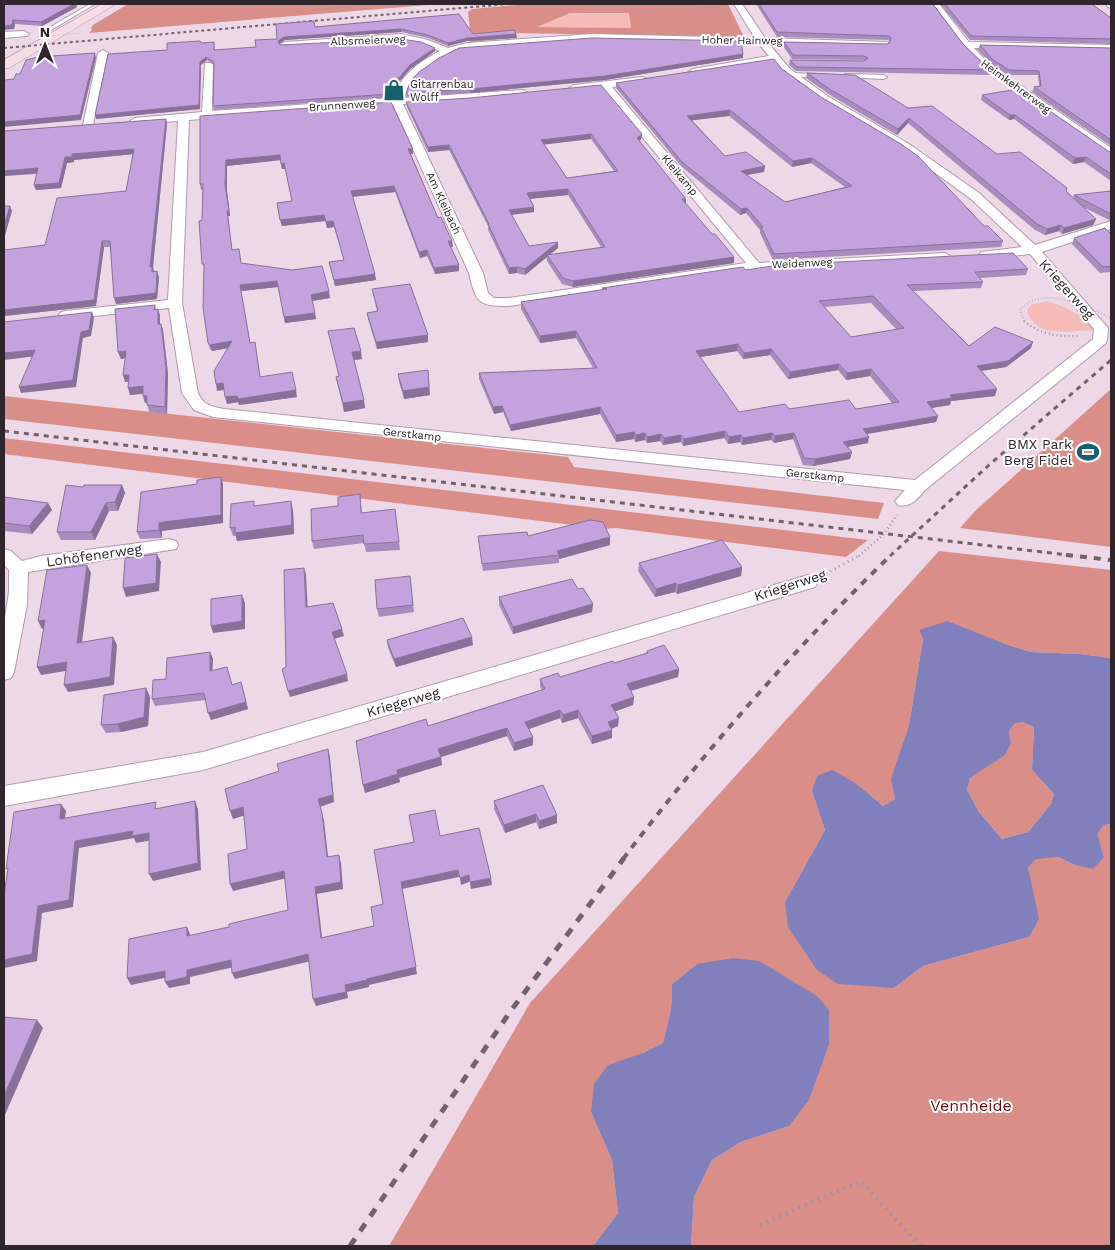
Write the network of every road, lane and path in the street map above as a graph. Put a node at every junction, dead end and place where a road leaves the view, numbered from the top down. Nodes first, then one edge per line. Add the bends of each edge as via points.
1 (110, 4) edge
2 (241, 4) edge
3 (389, 4) edge
4 (722, 4) edge
5 (738, 4) edge
6 (935, 4) edge
7 (81, 5) edge
8 (92, 5) edge
9 (716, 7) junction
10 (266, 13) junction
11 (542, 15) junction
12 (104, 23) dead end
13 (694, 26) dead end
14 (514, 27) dead end
15 (49, 29) dead end
16 (492, 30) edge
17 (80, 33) dead end
18 (24, 34) dead end
19 (4, 35) edge
20 (38, 37) dead end
21 (747, 40) junction
22 (762, 41) junction
23 (884, 44) edge
24 (286, 45) edge
25 (966, 45) junction
26 (1111, 48) edge
27 (448, 51) junction
28 (103, 53) dead end
29 (755, 61) junction
30 (780, 61) junction
31 (4, 65) edge
32 (208, 65) edge
33 (685, 73) edge
34 (792, 75) junction
35 (828, 76) edge
36 (838, 76) edge
37 (884, 77) edge
38 (649, 79) edge
39 (605, 85) junction
40 (565, 89) edge
41 (536, 92) edge
42 (397, 102) junction
43 (207, 115) junction
44 (184, 117) junction
45 (126, 122) edge
46 (88, 125) edge
47 (1111, 153) edge
48 (1111, 226) edge
49 (1032, 250) junction
50 (755, 266) junction
51 (491, 302) joint
52 (176, 303) junction
53 (52, 317) edge
54 (1111, 318) edge
55 (1101, 337) junction
56 (919, 486) junction
57 (904, 501) joint
58 (169, 545) dead end
59 (11, 562) edge
60 (808, 582) joint
61 (4, 672) edge
62 (4, 796) edge
63 (760, 1225) dead end
64 (920, 1246) edge

1 - 31 main road
2 - 10 path via 250,10
3 - 10 path
4 - 9 path
5 - 22 street, Kriegerweg
6 - 25 street, Heimkehrerweg
7 - 8 lane
8 - 15 lane
9 - 11 path via 564,11
9 - 13 path
10 - 12 path
11 - 14 path
11 - 16 path via 497,14 487,18
17 - 20 path, bridge
18 - 19 street
21 - 22 street, Hoher Hainweg
21 - 27 street, Hoher Hainweg via 568,38 466,46
21 - 29 street
22 - 23 street, Hoher Hainweg
22 - 30 street, Kriegerweg
24 - 27 street, Albsmeierweg via 401,37
25 - 26 street
25 - 47 street, Heimkehrerweg via 987,67
27 - 42 street, Hoher Hainweg via 420,66 398,95
28 - 46 street
29 - 30 street
29 - 33 street
30 - 34 street, Kriegerweg
32 - 43 street
34 - 35 lane
34 - 49 street, Kriegerweg via 957,182
36 - 37 lane
38 - 39 street
39 - 40 street
39 - 50 street, Kleikamp
41 - 42 street, Brunnenweg
42 - 43 street, Brunnenweg
42 - 51 street, Am Kleibach via 476,273 481,295
43 - 44 street, Brunnenweg
44 - 45 street, Brunnenweg
44 - 52 street, Gerstkamp
48 - 49 street, Weidenweg
49 - 50 street, Weidenweg
49 - 55 street, Kriegerweg via 1095,319 1101,328
50 - 51 street, Weidenweg
52 - 53 street
52 - 56 street, Gerstkamp via 190,393 194,403 203,410
54 - 55 path, bridge via 1069,301 1041,298 1031,300 1020,310 1024,321 1039,330 1057,335
55 - 56 street
56 - 57 street
57 - 60 path, Kriegerweg via 893,522 870,548 840,568
58 - 59 street, Lohöfenerweg via 41,562
59 - 61 street, Lohöfenerweg via 20,578
60 - 62 street, Kriegerweg via 203,761
63 - 64 path via 861,1181

